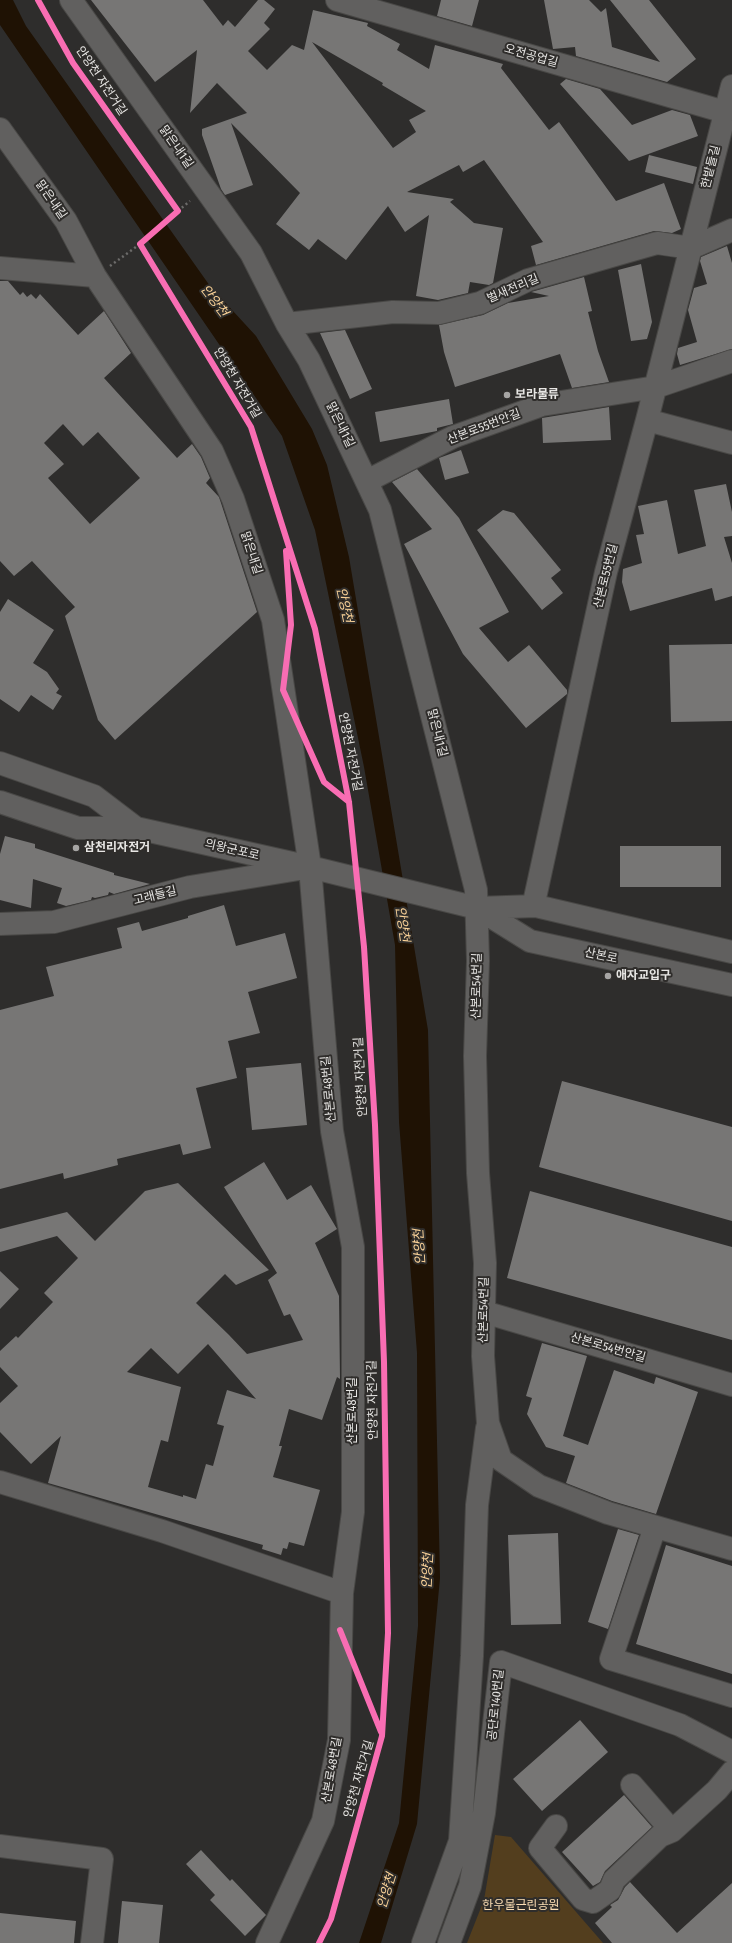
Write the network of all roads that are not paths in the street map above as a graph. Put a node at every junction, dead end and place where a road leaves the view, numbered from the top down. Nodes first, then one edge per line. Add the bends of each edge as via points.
1 (72, 0) edge
2 (337, 0) edge
3 (732, 86) edge
4 (725, 112) junction
5 (0, 129) edge
6 (732, 230) edge
7 (691, 248) junction
8 (0, 268) edge
9 (95, 276) junction
10 (287, 324) junction
11 (732, 361) edge
12 (656, 387) junction
13 (647, 420) junction
14 (732, 443) edge
15 (367, 481) junction
16 (0, 763) edge
17 (0, 802) edge
18 (136, 828) junction
19 (320, 870) junction
20 (468, 906) junction
21 (536, 906) junction
22 (0, 924) edge
23 (732, 952) edge
24 (732, 985) edge
25 (484, 1312) junction
26 (732, 1385) edge
27 (488, 1423) junction
28 (0, 1482) edge
29 (655, 1526) junction
30 (732, 1548) edge
31 (342, 1593) junction
32 (472, 1656) junction
33 (501, 1662) junction
34 (732, 1696) edge
35 (729, 1744) edge
36 (732, 1772) edge
37 (632, 1785) dead end
38 (556, 1826) dead end
39 (672, 1831) junction
40 (0, 1846) edge
41 (92, 1943) edge
42 (267, 1943) edge
43 (423, 1943) edge
44 (449, 1943) edge

1 - 10 street, 맑은내1길 via 251,253
2 - 4 street, 오전공업길
3 - 4 street, 한밭들길
4 - 7 street, 한밭들길
5 - 9 street, 맑은내길 via 66,221
6 - 7 street
7 - 10 street, 벌새전리길 via 657,243 528,280 480,303 439,312 393,312
7 - 12 street, 산본로55번길
8 - 9 street
9 - 19 street, 맑은내길 via 212,451 233,499 273,620
10 - 15 street, 맑은내1길 via 309,360
11 - 12 street, 산본로55번안길
12 - 13 street, 산본로55번길
12 - 15 street, 산본로55번안길 via 542,405 453,437
13 - 14 street
13 - 21 street, 산본로55번길 via 606,572 535,898
15 - 20 street, 맑은내1길 via 380,510 476,890
16 - 18 street, 의왕군포로 via 94,796
17 - 18 street, 의왕군포로 via 78,828
18 - 19 street, 의왕군포로
19 - 20 street, 의왕군포로
19 - 22 street, 고래들길 via 190,887 54,922
19 - 31 street, 산본로48번길 via 332,1131 353,1247 353,1512
20 - 21 street
20 - 24 street, 산본로 via 530,941
20 - 25 street, 산본로54번길 via 478,1173 485,1264
21 - 23 street
25 - 26 street, 산본로54번안길
25 - 27 street, 산본로54번길 via 483,1356
27 - 29 street, 산본로54번길 via 500,1460 540,1486 608,1513
27 - 32 street via 476,1505
28 - 31 street via 162,1531
29 - 30 street, 산본로54번길
29 - 34 street via 611,1659
31 - 42 street, 산본로48번길 via 339,1740 323,1821
32 - 33 street
32 - 43 street via 460,1841
33 - 35 street, 공단로140번길
33 - 44 street, 공단로140번길 via 484,1813 470,1886
36 - 39 street via 717,1790
37 - 39 street
38 - 39 street via 540,1848 582,1899 593,1902 610,1890 614,1880 660,1836
40 - 41 street via 102,1859

